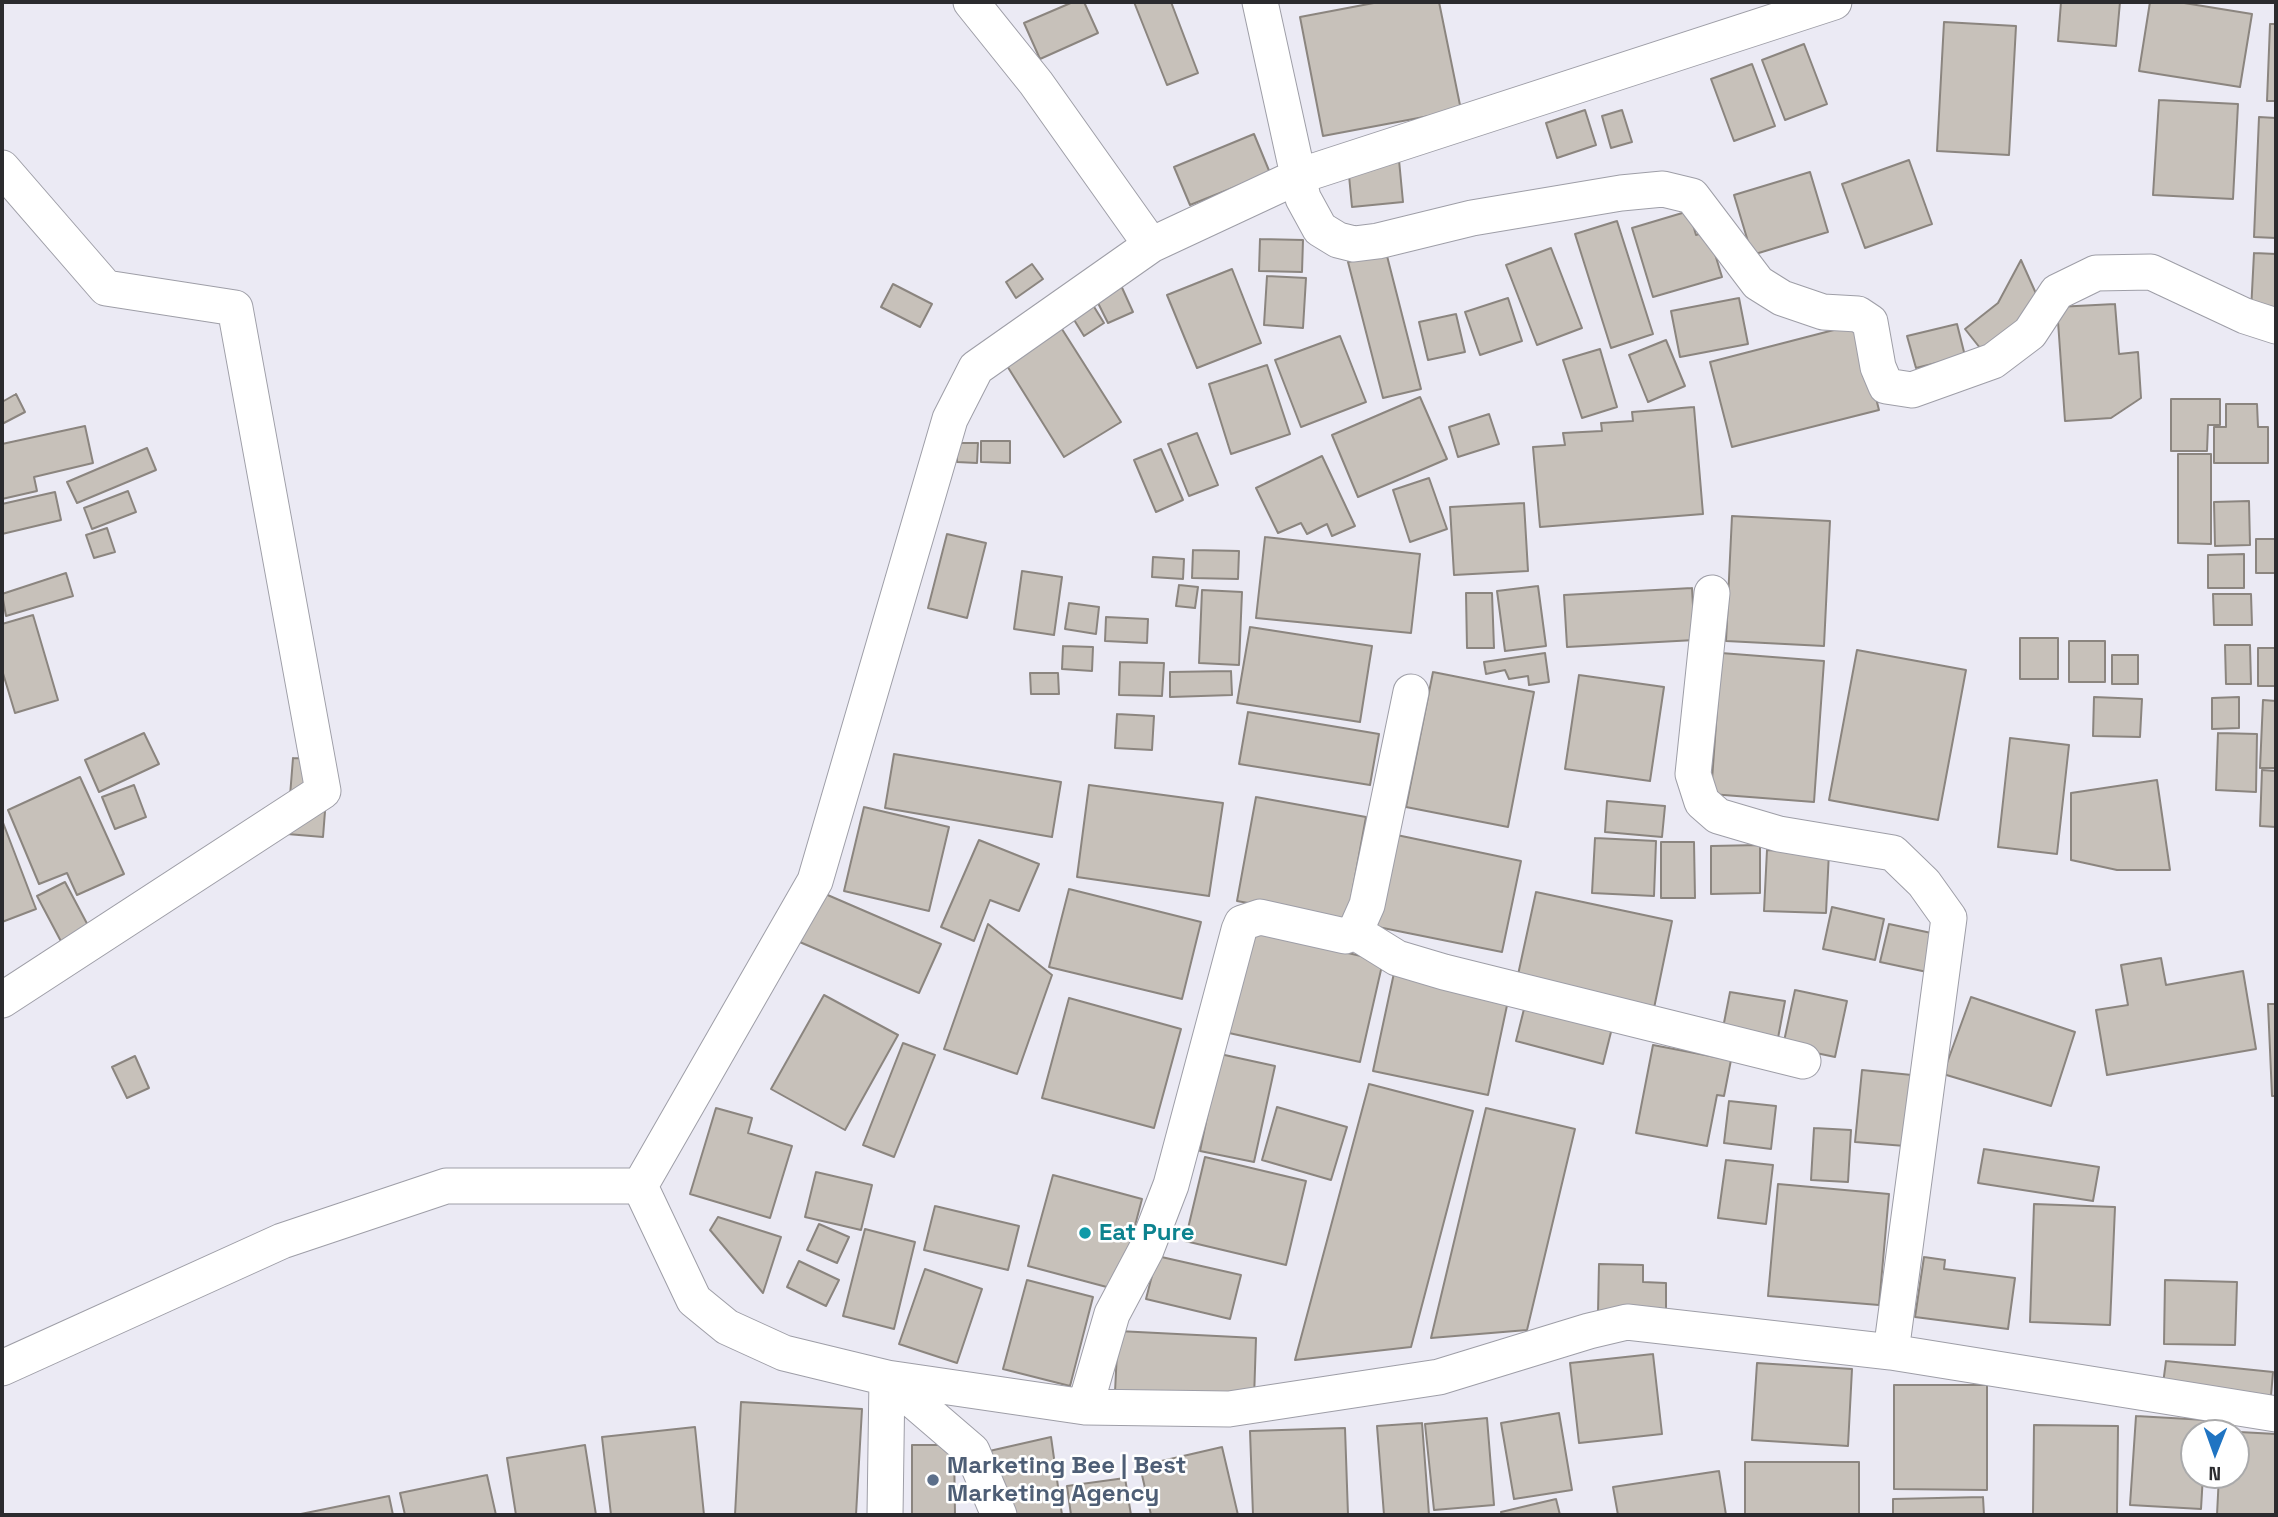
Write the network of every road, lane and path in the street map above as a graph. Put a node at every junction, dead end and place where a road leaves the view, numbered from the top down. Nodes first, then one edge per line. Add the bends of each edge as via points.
1 (971, 2) edge
2 (1260, 2) edge
3 (1834, 2) edge
4 (2, 168) edge
5 (1299, 176) junction
6 (1151, 245) junction
7 (2276, 326) edge
8 (1712, 593) dead end
9 (1411, 692) dead end
10 (1355, 932) junction
11 (2, 1000) edge
12 (1803, 1061) dead end
13 (640, 1186) junction
14 (1891, 1352) junction
15 (2, 1368) edge
16 (887, 1378) junction
17 (1085, 1407) junction
18 (2276, 1414) edge
19 (885, 1515) edge
20 (999, 1515) edge

1 - 6 street via 1036,83
2 - 5 street
3 - 5 street
4 - 11 street via 106,288 235,308 323,792
5 - 6 street
5 - 7 street via 1320,229 1354,244 1621,193 1663,190 1692,196 1758,284 1823,312 1858,314 1870,322 1886,386 1912,390 1993,361 2030,333 2057,292 2096,273 2151,272
6 - 13 street via 976,368 950,419 815,881
8 - 14 street via 1693,774 1702,802 1717,816 1779,834 1893,853 1924,883 1949,918
9 - 10 street via 1367,905
10 - 12 street via 1397,958 1444,972
10 - 17 street via 1345,936 1260,917 1242,923 1171,1185 1146,1250 1112,1314
13 - 15 street via 446,1186 282,1241
13 - 16 street via 694,1300 727,1327 784,1353
14 - 17 street via 1627,1322 1439,1377 1229,1409
14 - 18 street
16 - 17 street
16 - 19 street
16 - 20 street via 972,1451

